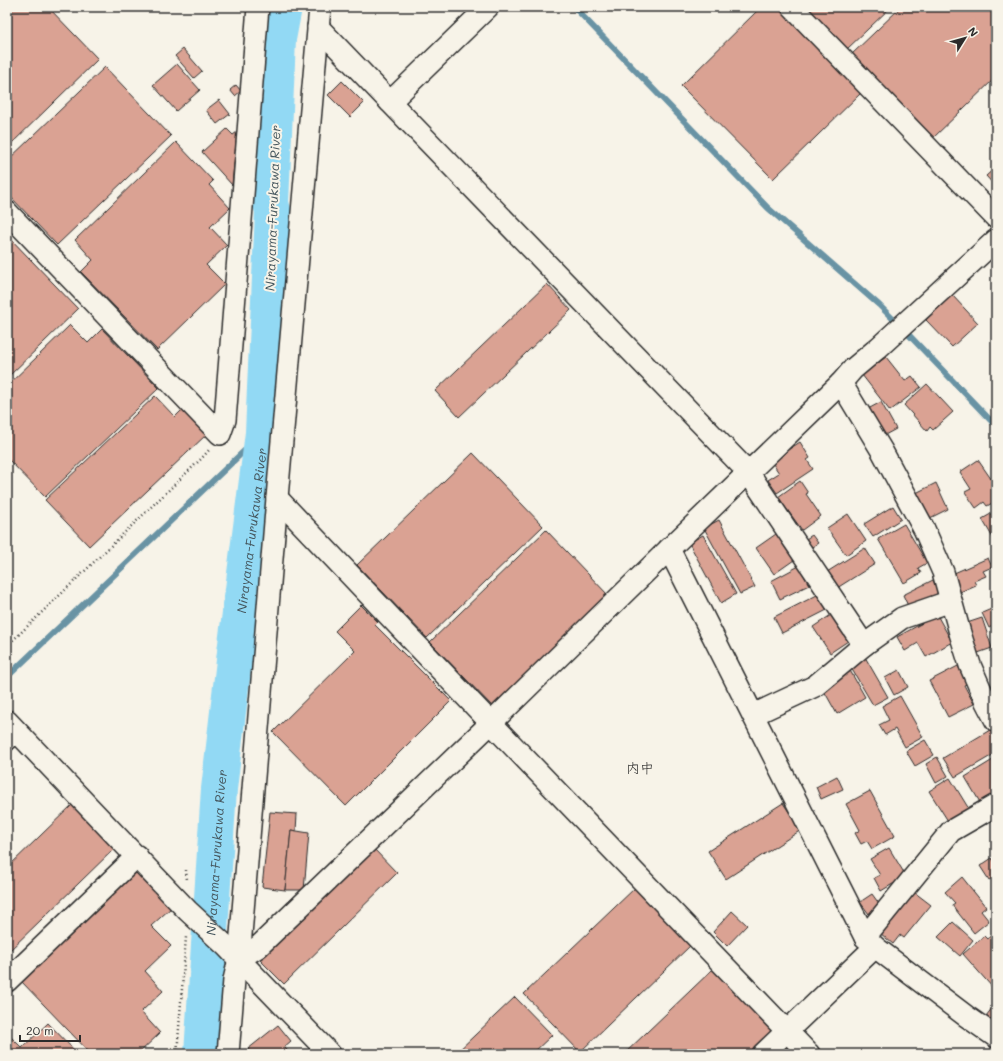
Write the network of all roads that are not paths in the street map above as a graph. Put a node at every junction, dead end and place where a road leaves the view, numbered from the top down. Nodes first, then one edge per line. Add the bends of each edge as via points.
1 (258, 7) edge
2 (488, 7) edge
3 (792, 7) edge
4 (319, 17) edge
5 (390, 102) junction
6 (7, 212) edge
7 (996, 218) edge
8 (996, 240) edge
9 (841, 382) junction
10 (748, 472) junction
11 (277, 498) junction
12 (669, 549) junction
13 (951, 601) junction
14 (864, 644) junction
15 (753, 715) junction
16 (996, 721) edge
17 (491, 723) junction
18 (11, 734) edge
19 (996, 805) edge
20 (136, 856) junction
21 (870, 942) junction
22 (233, 953) junction
23 (7, 981) edge
24 (787, 1031) junction
25 (996, 1037) edge
26 (228, 1054) edge
27 (330, 1054) edge
28 (763, 1054) edge
29 (809, 1054) edge

1 - 6 street via 225,420 220,434
2 - 5 street
3 - 7 street
4 - 5 street
4 - 11 street
5 - 10 street
8 - 9 street
9 - 10 street
9 - 13 street via 924,529 943,572
10 - 12 street
10 - 14 street
11 - 17 street
11 - 22 street
12 - 15 street
12 - 17 street
13 - 14 street via 902,618
13 - 16 street via 970,665
14 - 15 street via 815,686
15 - 21 street
17 - 22 street via 258,948
17 - 24 street
18 - 20 street
19 - 21 street via 951,831
20 - 22 street
20 - 23 street
21 - 24 street
21 - 25 street
22 - 26 street via 234,980
22 - 27 street
24 - 28 street
24 - 29 street

